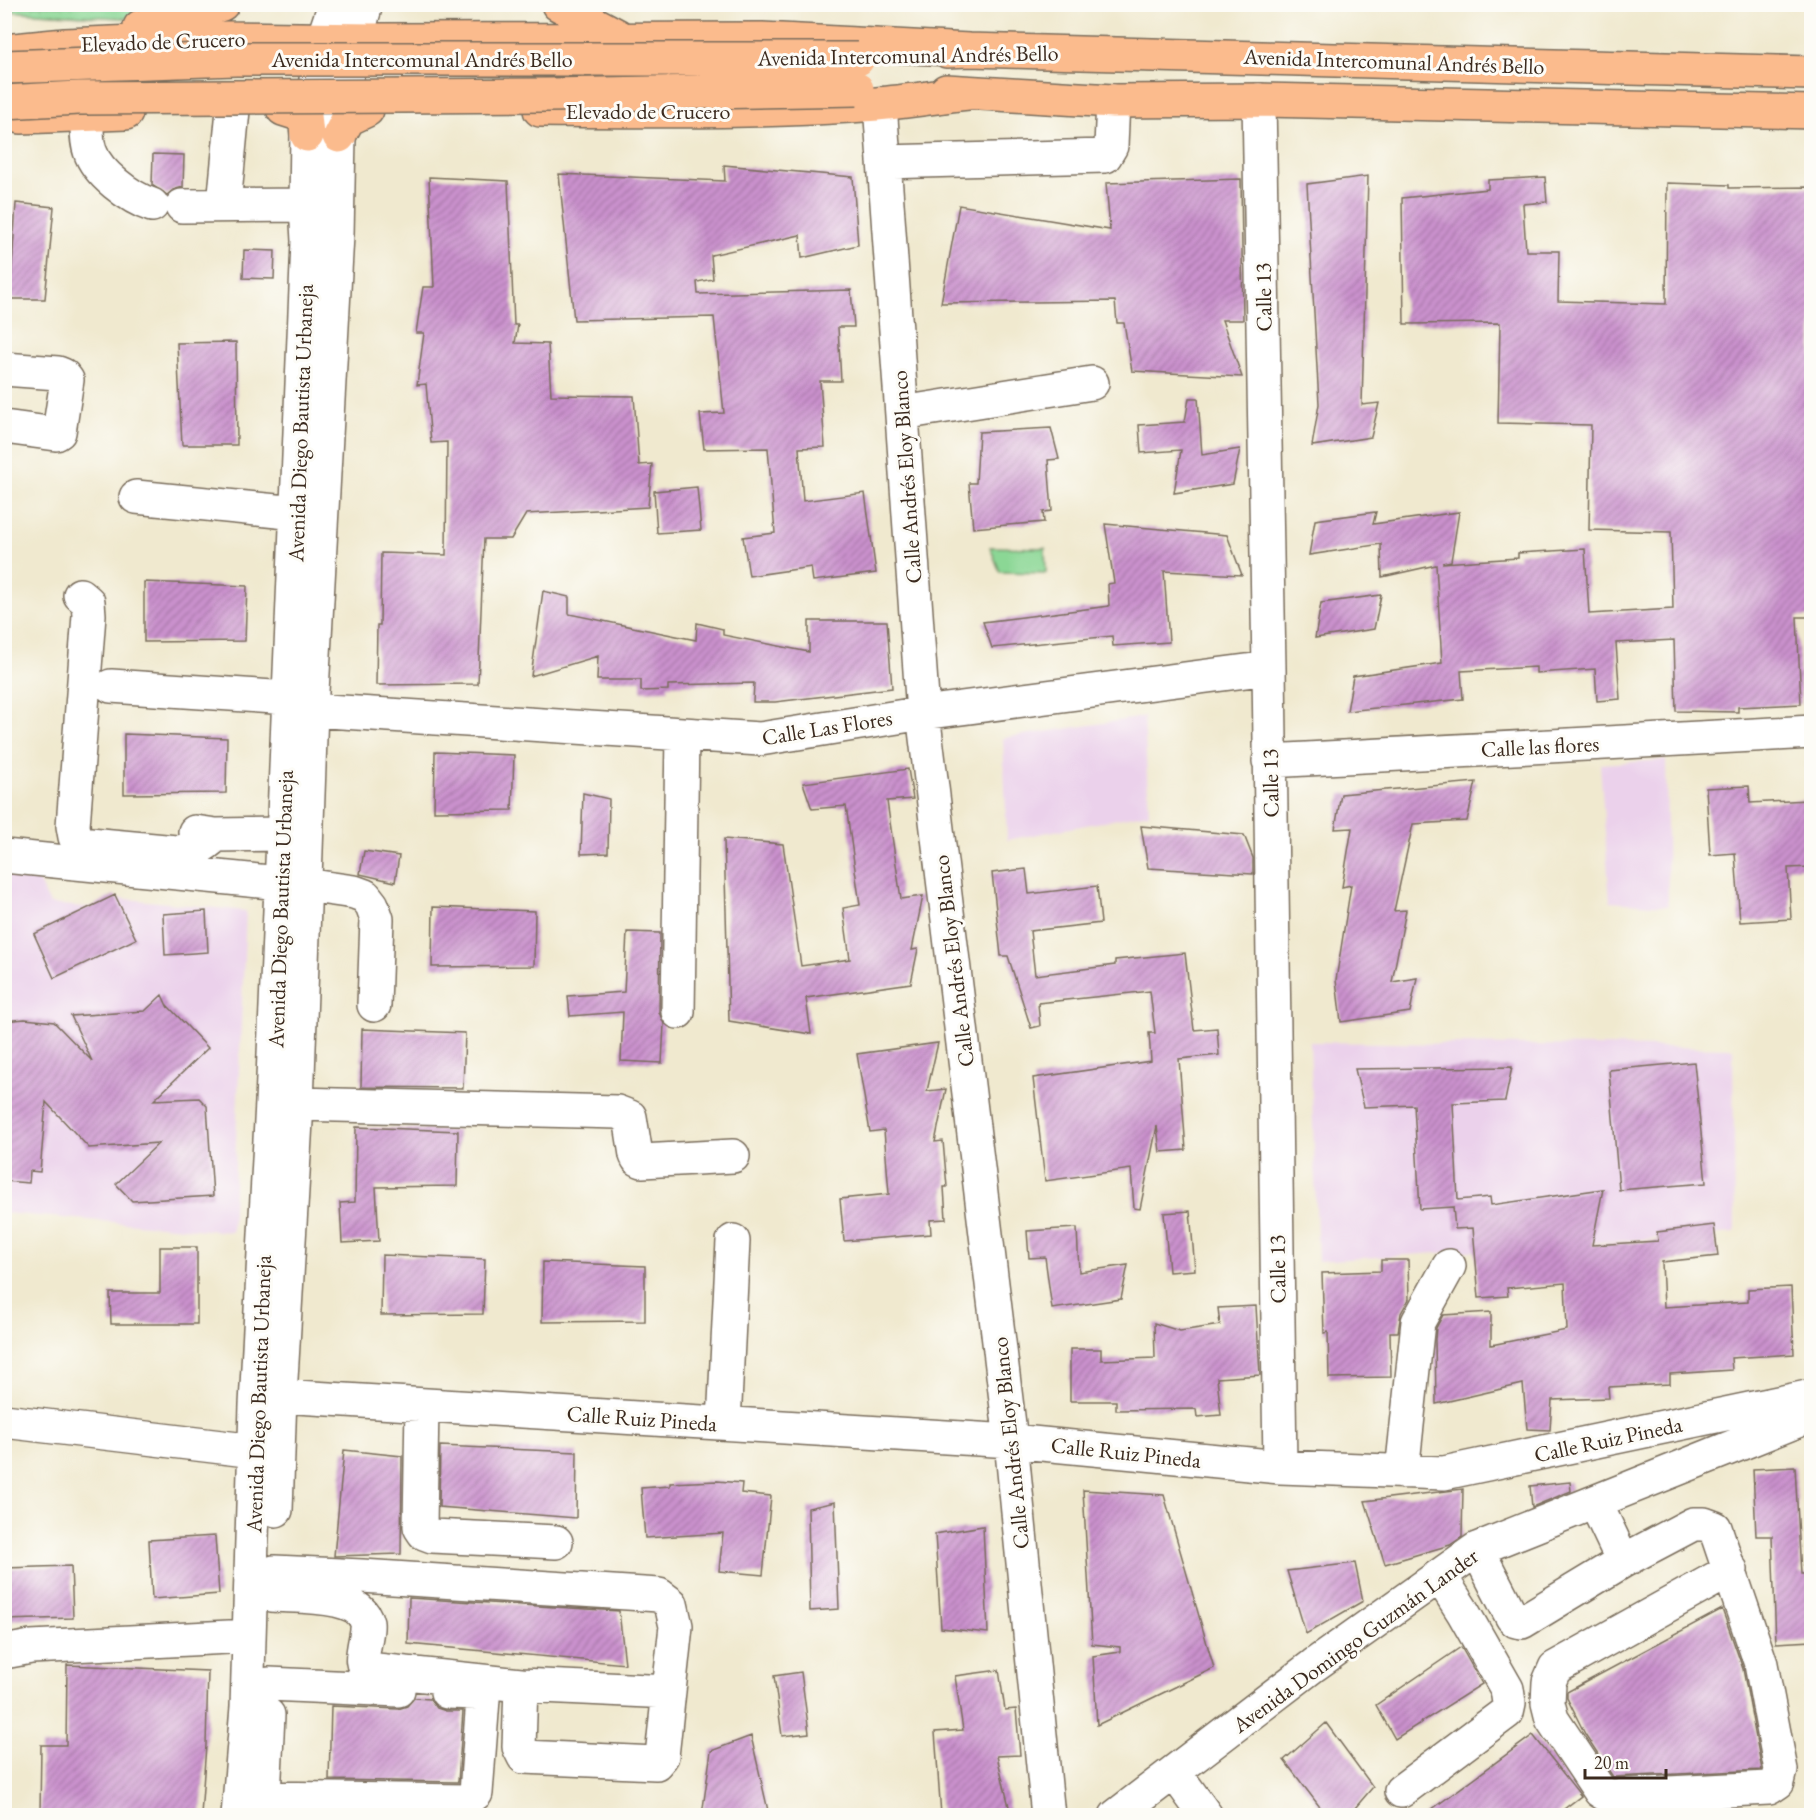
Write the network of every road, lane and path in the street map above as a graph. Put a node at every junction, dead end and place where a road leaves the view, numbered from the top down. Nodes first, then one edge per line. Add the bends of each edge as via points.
1 (222, 4) edge
2 (334, 4) edge
3 (366, 4) edge
4 (558, 4) edge
5 (622, 38) junction
6 (339, 39) junction
7 (64, 45) junction
8 (969, 50) junction
9 (4, 51) edge
10 (4, 67) edge
11 (1812, 73) edge
12 (865, 84) junction
13 (1259, 100) junction
14 (1113, 101) junction
15 (4, 102) edge
16 (233, 110) junction
17 (1812, 112) edge
18 (87, 114) junction
19 (4, 117) edge
20 (325, 118) junction
21 (884, 162) junction
22 (306, 205) junction
23 (224, 206) junction
24 (4, 369) edge
25 (1092, 383) dead end
26 (902, 413) junction
27 (4, 427) edge
28 (136, 497) dead end
29 (297, 513) junction
30 (80, 595) dead end
31 (1269, 668) junction
32 (111, 686) dead end
33 (300, 704) junction
34 (923, 712) junction
35 (1812, 732) edge
36 (682, 734) junction
37 (1269, 761) junction
38 (282, 834) junction
39 (4, 856) edge
40 (293, 884) junction
41 (374, 1005) dead end
42 (678, 1012) dead end
43 (297, 1104) junction
44 (733, 1156) dead end
45 (733, 1240) dead end
46 (1449, 1266) dead end
47 (1812, 1396) edge
48 (268, 1400) junction
49 (422, 1405) junction
50 (1812, 1415) edge
51 (4, 1421) edge
52 (724, 1423) junction
53 (1011, 1441) junction
54 (255, 1451) junction
55 (1280, 1467) junction
56 (1402, 1472) junction
57 (1595, 1502) junction
58 (556, 1542) dead end
59 (1477, 1549) junction
60 (1623, 1561) junction
61 (1731, 1570) junction
62 (1440, 1576) junction
63 (273, 1584) junction
64 (249, 1636) junction
65 (4, 1652) edge
66 (269, 1684) junction
67 (521, 1685) junction
68 (669, 1692) junction
69 (1175, 1773) junction
70 (1401, 1791) dead end
71 (255, 1810) edge
72 (1048, 1815) edge
73 (1116, 1815) edge
74 (1206, 1815) edge

1 - 7 main road via 173,20
2 - 6 street, Avenida Diego Bautista Urbaneja
3 - 6 street, Avenida Diego Bautista Urbaneja
4 - 5 main road
5 - 6 main road, Elevado de Crucero
5 - 8 main road, Elevado de Crucero via 762,39
6 - 7 main road, Elevado de Crucero via 227,38
6 - 20 street, Avenida Diego Bautista Urbaneja via 347,72
7 - 9 main road, Elevado de Crucero
8 - 11 main road, Avenida Intercomunal Andrés Bello
8 - 12 main road, Avenida Intercomunal Andrés Bello
10 - 12 main road, Avenida Intercomunal Andrés Bello, bridge via 236,58
12 - 14 main road, Avenida Intercomunal Andrés Bello
12 - 15 main road, Avenida Intercomunal Andrés Bello, bridge via 551,94
12 - 20 main road, Elevado de Crucero via 796,109
12 - 21 street, Calle Andrés Eloy Blanco
13 - 14 main road, Avenida Intercomunal Andrés Bello
13 - 17 main road, Avenida Intercomunal Andrés Bello
13 - 31 street, Calle 13
14 - 21 street via 1111,146 1105,156
16 - 18 main road, Elevado de Crucero
16 - 20 main road, Elevado de Crucero
16 - 23 street
18 - 19 main road, Elevado de Crucero
18 - 23 street via 89,149 94,162 138,201 167,206
20 - 22 street, Avenida Diego Bautista Urbaneja
20 - 33 street, Avenida Diego Bautista Urbaneja via 337,234
21 - 26 street, Calle Andrés Eloy Blanco
22 - 23 street
22 - 29 street, Avenida Diego Bautista Urbaneja via 308,241
24 - 27 street via 58,373 67,380 59,432
25 - 26 street
26 - 34 street, Calle Andrés Eloy Blanco
28 - 29 street
29 - 33 street, Avenida Diego Bautista Urbaneja
30 - 38 street via 88,602 89,615 75,796 80,811 100,822 216,835
31 - 34 street, Calle Las Flores
31 - 37 street, Calle 13
32 - 33 street, Calle Las Flores
33 - 36 street, Calle Las Flores
33 - 38 street, Avenida Diego Bautista Urbaneja
33 - 40 street, Avenida Diego Bautista Urbaneja
34 - 36 street, Calle Las Flores via 760,739
34 - 53 street, Calle Andrés Eloy Blanco
35 - 37 street, Calle las flores
36 - 42 street
37 - 55 street, Calle 13
38 - 40 street, Avenida Diego Bautista Urbaneja
39 - 40 street
40 - 41 street via 354,892 365,896 372,905 377,919
40 - 43 street, Avenida Diego Bautista Urbaneja
40 - 48 street, Avenida Diego Bautista Urbaneja via 272,1102
43 - 44 street via 617,1112 630,1117 636,1155 642,1161
43 - 48 street, Avenida Diego Bautista Urbaneja
45 - 52 street
46 - 56 street via 1418,1322
47 - 56 street, Calle Ruiz Pineda via 1444,1473
48 - 49 street, Calle Ruiz Pineda
48 - 54 street, Avenida Diego Bautista Urbaneja
48 - 63 street, Avenida Diego Bautista Urbaneja
49 - 52 street, Calle Ruiz Pineda
49 - 58 street via 420,1527 424,1533
50 - 57 street, Avenida Domingo Guzmán Lander
51 - 54 street
52 - 53 street, Calle Ruiz Pineda
53 - 55 street, Calle Ruiz Pineda
53 - 72 street, Calle Andrés Eloy Blanco
54 - 64 street, Avenida Diego Bautista Urbaneja
55 - 56 street, Calle Ruiz Pineda
57 - 59 street, Avenida Domingo Guzmán Lander
57 - 60 street
59 - 60 street via 1512,1617 1522,1622
59 - 62 street, Avenida Domingo Guzmán Lander
60 - 61 street via 1693,1524 1704,1524 1715,1528
61 - 61 street via 1555,1668 1549,1682 1552,1719 1604,1794 1769,1788 1778,1782 1781,1770 1761,1664
62 - 69 street, Avenida Domingo Guzmán Lander via 1314,1665
62 - 70 street via 1507,1689 1509,1703 1507,1712
63 - 66 street, Avenida Diego Bautista Urbaneja
63 - 67 street via 341,1600 357,1608 367,1623 362,1660 367,1669
63 - 68 street via 362,1576 659,1595 671,1604 676,1626
64 - 65 street via 31,1647
64 - 71 street, Avenida Diego Bautista Urbaneja via 247,1707
66 - 71 street, Avenida Diego Bautista Urbaneja
66 - 71 street via 478,1693 483,1699 476,1793 465,1801
67 - 68 street
67 - 68 street via 519,1747 524,1757 656,1763 662,1756
69 - 73 street, Avenida Domingo Guzmán Lander
69 - 74 street

